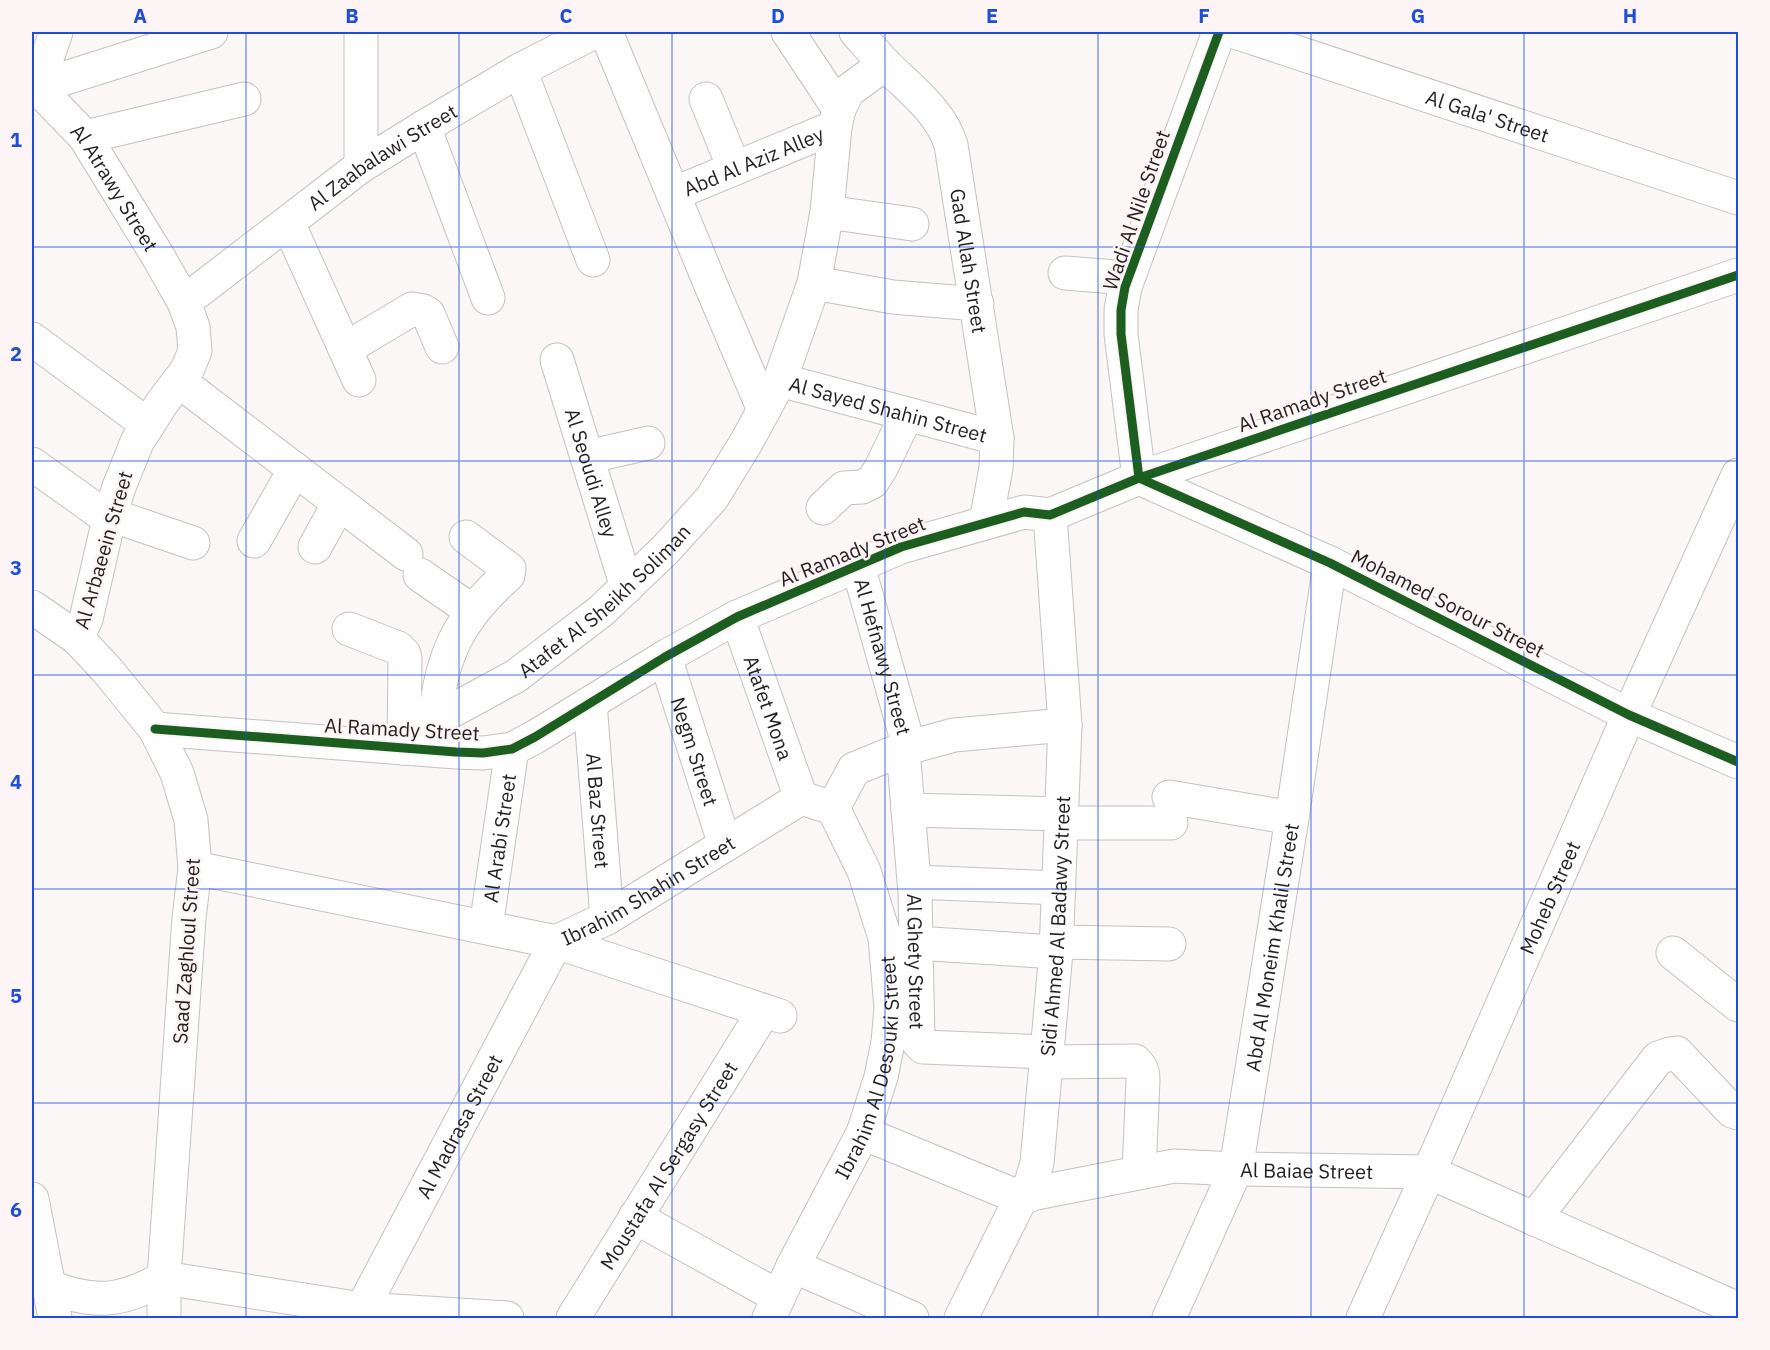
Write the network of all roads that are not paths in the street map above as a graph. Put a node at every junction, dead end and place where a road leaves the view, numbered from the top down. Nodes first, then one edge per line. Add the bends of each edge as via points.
1 (56, 32) edge
2 (212, 32) edge
3 (361, 32) edge
4 (543, 32) edge
5 (594, 32) edge
6 (606, 32) edge
7 (788, 32) edge
8 (856, 32) edge
9 (1219, 32) edge
10 (1235, 32) edge
11 (885, 64) junction
12 (525, 68) junction
13 (33, 87) edge
14 (244, 99) dead end
15 (706, 99) dead end
16 (837, 118) junction
17 (424, 127) junction
18 (85, 137) junction
19 (361, 166) junction
20 (734, 168) junction
21 (1738, 198) edge
22 (670, 204) junction
23 (827, 212) junction
24 (288, 223) junction
25 (912, 224) dead end
26 (593, 260) dead end
27 (1065, 273) dead end
28 (1738, 275) edge
29 (1128, 278) junction
30 (814, 283) junction
31 (488, 298) dead end
32 (184, 302) junction
33 (977, 304) junction
34 (32, 339) edge
35 (442, 347) dead end
36 (345, 349) junction
37 (557, 360) dead end
38 (359, 380) dead end
39 (780, 380) junction
40 (179, 381) junction
41 (764, 410) junction
42 (907, 414) junction
43 (148, 425) junction
44 (997, 438) junction
45 (648, 443) dead end
46 (587, 457) junction
47 (32, 464) edge
48 (295, 469) junction
49 (1738, 475) edge
50 (1139, 478) junction
51 (339, 503) junction
52 (823, 508) dead end
53 (1050, 515) junction
54 (110, 517) junction
55 (986, 522) junction
56 (466, 537) dead end
57 (254, 541) dead end
58 (193, 543) dead end
59 (315, 547) dead end
60 (1330, 563) junction
61 (858, 566) junction
62 (627, 587) junction
63 (32, 607) edge
64 (472, 611) junction
65 (737, 617) junction
66 (349, 629) dead end
67 (77, 638) junction
68 (665, 657) junction
69 (590, 703) junction
70 (1629, 715) junction
71 (435, 720) junction
72 (1065, 725) junction
73 (155, 729) junction
74 (404, 748) junction
75 (906, 748) junction
76 (512, 749) junction
77 (1738, 762) edge
78 (801, 798) junction
79 (833, 808) junction
80 (908, 810) junction
81 (1292, 818) junction
82 (1062, 819) junction
83 (725, 845) junction
84 (195, 868) junction
85 (915, 882) junction
86 (1059, 888) junction
87 (607, 918) junction
88 (486, 927) junction
89 (556, 942) junction
90 (916, 943) junction
91 (1169, 944) dead end
92 (1056, 947) junction
93 (1673, 953) dead end
94 (1738, 1005) edge
95 (1047, 1057) junction
96 (1738, 1113) edge
97 (863, 1133) junction
98 (1236, 1169) junction
99 (1429, 1172) junction
100 (1139, 1173) junction
101 (1021, 1198) junction
102 (32, 1199) edge
103 (635, 1217) junction
104 (1534, 1219) junction
105 (793, 1266) junction
106 (164, 1278) junction
107 (47, 1304) edge
108 (774, 1308) edge
109 (362, 1309) junction
110 (1738, 1309) edge
111 (164, 1318) edge
112 (507, 1318) edge
113 (573, 1318) edge
114 (912, 1318) edge
115 (961, 1318) edge
116 (1169, 1318) edge
117 (1363, 1318) edge

1 - 13 street
2 - 13 street
3 - 19 street
4 - 12 street
5 - 12 street, Al Zaabalawi Street
6 - 22 street
7 - 16 street
8 - 11 street, Gad Allah Street
9 - 29 street, Wadi Al Nile Street
10 - 21 street, Al Gala' Street
11 - 16 street via 848,91
11 - 33 street, Gad Allah Street via 922,100 947,133
12 - 17 street, Al Zaabalawi Street
12 - 26 street
13 - 18 street, Al Atrawy Street
14 - 18 street
15 - 20 street
16 - 20 street, Abd Al Aziz Alley
16 - 23 street, Atafet Al Sheikh Soliman
17 - 19 street, Al Zaabalawi Street
17 - 31 street
18 - 32 street, Al Atrawy Street
19 - 24 street, Al Zaabalawi Street
20 - 22 street, Abd Al Aziz Alley
22 - 41 street
23 - 25 street
23 - 30 street, Atafet Al Sheikh Soliman
24 - 32 street, Al Zaabalawi Street
24 - 36 street
27 - 29 street
28 - 50 street, Al Ramady Street
29 - 50 street, Wadi Al Nile Street via 1121,334
30 - 33 street via 893,297
30 - 39 street, Atafet Al Sheikh Soliman
32 - 40 street, Al Arbaeein Street via 193,327 195,351
33 - 44 street, Gad Allah Street
34 - 43 street
35 - 36 street via 428,314 412,309
36 - 38 street
37 - 46 street, Al Seoudi Alley
39 - 41 street, Atafet Al Sheikh Soliman
39 - 42 street, Al Sayed Shahin Street
40 - 43 street, Al Arbaeein Street
40 - 48 street
41 - 62 street, Atafet Al Sheikh Soliman via 712,498
42 - 44 street, Al Sayed Shahin Street
42 - 52 street via 872,482 844,488
43 - 54 street, Al Arbaeein Street via 118,487
44 - 55 street, Gad Allah Street
45 - 46 street
46 - 62 street, Al Seoudi Alley
47 - 54 street
48 - 51 street
48 - 57 street
49 - 70 street, Moheb Street
50 - 53 street, Al Ramady Street
50 - 60 street, Mohamed Sorour Street
51 - 59 street
51 - 64 street
53 - 55 street, Al Ramady Street via 1024,512
53 - 72 street, Sidi Ahmed Al Badawy Street
54 - 58 street
54 - 67 street, Al Arbaeein Street via 86,619
55 - 61 street, Al Ramady Street via 901,547
56 - 64 street via 510,570
60 - 70 street, Mohamed Sorour Street
60 - 81 street, Abd Al Moneim Khalil Street
61 - 65 street, Al Ramady Street
61 - 75 street, Al Hefnawy Street
62 - 71 street, Atafet Al Sheikh Soliman via 516,676
63 - 67 street, Saad Zaghloul Street
64 - 71 street via 444,665
65 - 68 street, Al Ramady Street
65 - 78 street, Atafet Mona
66 - 74 street via 404,654
67 - 73 street, Saad Zaghloul Street
68 - 69 street, Al Ramady Street
68 - 83 street, Negm Street
69 - 76 street, Al Ramady Street
69 - 87 street, Al Baz Street
70 - 77 street, Mohamed Sorour Street
70 - 99 street, Moheb Street
71 - 74 street, Atafet Al Sheikh Soliman
72 - 75 street via 954,735
72 - 82 street, Sidi Ahmed Al Badawy Street
73 - 74 street, Al Ramady Street
73 - 84 street, Saad Zaghloul Street via 177,773 191,820
74 - 76 street, Al Ramady Street via 483,753
75 - 79 street via 854,769
75 - 80 street, Al Ghety Street
76 - 88 street, Al Arabi Street
78 - 79 street
78 - 83 street, Ibrahim Shahin Street
79 - 97 street, Ibrahim Al Desouki Street via 864,871 885,938 891,1008 888,1042
80 - 82 street
80 - 85 street, Al Ghety Street
81 - 82 street via 1170,810
81 - 98 street, Abd Al Moneim Khalil Street
82 - 86 street, Sidi Ahmed Al Badawy Street
83 - 87 street, Ibrahim Shahin Street
84 - 88 street, Ibrahim Shahin Street
84 - 106 street, Saad Zaghloul Street
85 - 86 street
85 - 90 street, Al Ghety Street
86 - 92 street, Sidi Ahmed Al Badawy Street
87 - 89 street, Ibrahim Shahin Street
88 - 89 street, Ibrahim Shahin Street
89 - 103 street, Moustafa Al Sergasy Street via 772,1013
89 - 109 street, Al Madrasa Street
90 - 92 street
90 - 95 street, Al Ghety Street via 917,1040 921,1046
91 - 92 street
92 - 95 street, Sidi Ahmed Al Badawy Street
93 - 94 street
95 - 100 street via 1136,1060 1143,1080
95 - 101 street, Sidi Ahmed Al Badawy Street via 1037,1163
96 - 104 street via 1677,1053 1658,1058
97 - 101 street
97 - 105 street, Ibrahim Al Desouki Street
98 - 99 street, Al Baiae Street
98 - 100 street, Al Baiae Street via 1174,1166
98 - 116 street, Abd Al Moneim Khalil Street
99 - 104 street, Al Baiae Street
99 - 117 street, Moheb Street
100 - 101 street, Al Baiae Street
101 - 115 street, Sidi Ahmed Al Badawy Street
102 - 107 street
103 - 108 street
103 - 113 street, Moustafa Al Sergasy Street
104 - 110 street, Al Baiae Street
105 - 108 street, Ibrahim Al Desouki Street
105 - 114 street
106 - 107 street via 119,1297 71,1295
106 - 109 street
106 - 111 street, Saad Zaghloul Street
109 - 112 street

